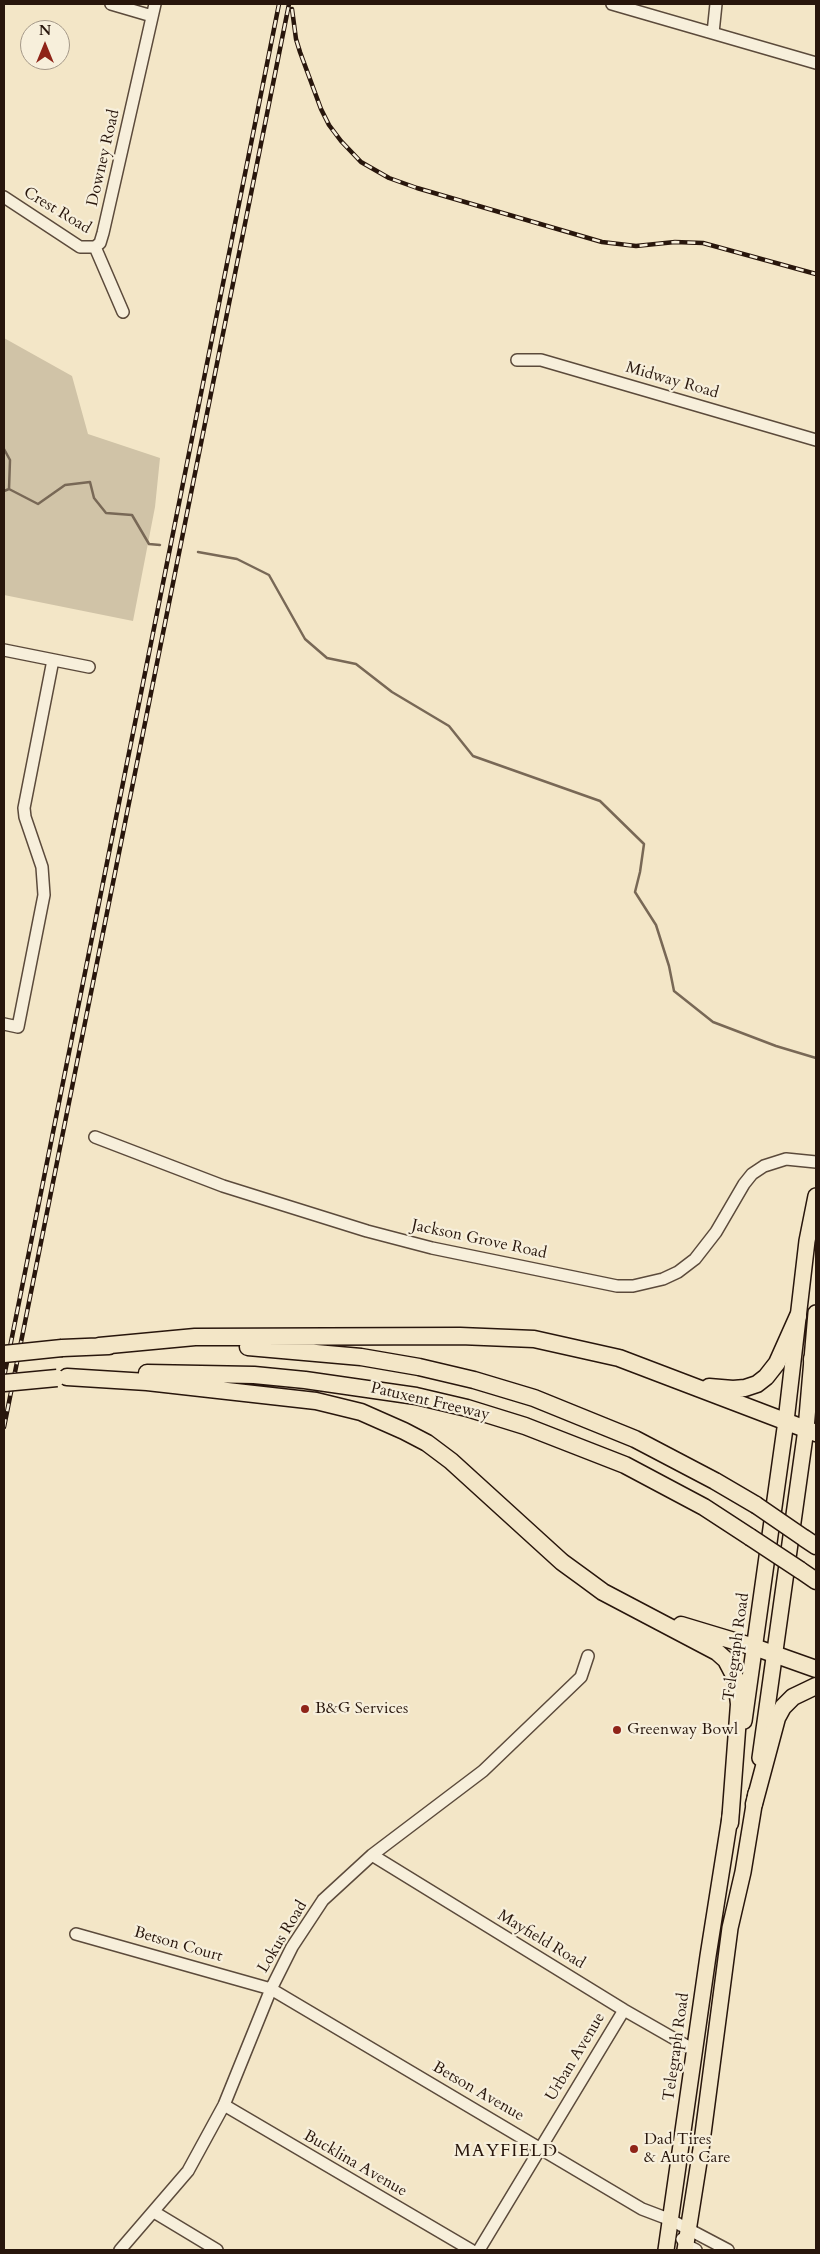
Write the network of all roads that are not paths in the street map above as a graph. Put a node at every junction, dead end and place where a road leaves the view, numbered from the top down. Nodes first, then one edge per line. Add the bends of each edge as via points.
1 (111, 4) edge
2 (155, 4) edge
3 (612, 4) edge
4 (716, 4) edge
5 (152, 16) junction
6 (713, 33) junction
7 (816, 63) edge
8 (4, 197) edge
9 (95, 247) junction
10 (123, 312) dead end
11 (517, 360) dead end
12 (816, 440) edge
13 (4, 650) edge
14 (52, 660) junction
15 (90, 668) dead end
16 (4, 1024) edge
17 (94, 1137) dead end
18 (816, 1162) edge
19 (816, 1196) edge
20 (816, 1313) edge
21 (798, 1316) junction
22 (99, 1346) junction
23 (4, 1354) edge
24 (812, 1359) junction
25 (62, 1377) junction
26 (4, 1383) edge
27 (685, 1383) junction
28 (816, 1390) edge
29 (786, 1421) junction
30 (811, 1431) edge
31 (810, 1542) edge
32 (816, 1581) edge
33 (636, 1609) junction
34 (754, 1647) junction
35 (774, 1654) junction
36 (588, 1656) dead end
37 (816, 1669) edge
38 (816, 1686) edge
39 (754, 1804) junction
40 (730, 1823) junction
41 (372, 1855) junction
42 (76, 1934) dead end
43 (271, 1989) junction
44 (624, 2010) junction
45 (694, 2050) junction
46 (224, 2105) junction
47 (540, 2147) junction
48 (154, 2212) junction
49 (671, 2220) junction
50 (689, 2229) junction
51 (689, 2248) edge
52 (120, 2250) edge
53 (217, 2250) edge
54 (470, 2250) edge
55 (479, 2250) edge
56 (666, 2250) edge
57 (728, 2250) edge

1 - 5 street
2 - 5 street, Downey Road
3 - 6 street
4 - 6 street
5 - 9 street, Downey Road via 103,233
6 - 7 street
8 - 9 street, Crest Road via 80,247
9 - 10 street
11 - 12 street, Midway Road via 541,360
13 - 14 street
14 - 15 street
14 - 16 street via 24,808 42,867 44,895 18,1026
17 - 18 street, Jackson Grove Road via 223,1186 367,1231 432,1248 617,1286 663,1279 695,1259 716,1232 744,1184 764,1166 786,1159
19 - 21 main road, Telegraph Road
20 - 24 main road
21 - 27 highway via 777,1363 757,1384 732,1389
21 - 29 main road, Telegraph Road
22 - 23 highway, Patuxent Freeway, bridge
22 - 27 highway via 195,1337 490,1336 534,1339 589,1350
22 - 31 highway, Patuxent Freeway, bridge via 195,1345 307,1351 381,1360 474,1380 534,1398 635,1439 756,1505
24 - 28 highway
24 - 30 main road
25 - 26 highway, Patuxent Freeway, bridge
25 - 32 highway, Patuxent Freeway, bridge via 156,1373 254,1375 358,1386 477,1411 576,1444 626,1466 704,1507
25 - 33 highway via 147,1382 316,1400 386,1422 445,1457 562,1562 603,1592
27 - 29 highway
29 - 30 highway
29 - 34 main road, Telegraph Road
30 - 35 main road
33 - 34 highway
33 - 40 highway via 717,1652 732,1668 739,1704
34 - 35 highway
34 - 40 main road, Telegraph Road
35 - 37 highway
35 - 39 main road
36 - 41 street, Lokus Road via 581,1677 483,1771
38 - 39 highway via 793,1697 777,1718
39 - 50 main road via 730,1928
40 - 45 main road, Telegraph Road
41 - 43 street, Lokus Road via 323,1900 292,1947
41 - 44 street, Mayfield Road
42 - 43 street, Betson Court
43 - 46 street, Lokus Road
43 - 47 street, Betson Avenue
44 - 45 street, Mayfield Road
44 - 47 street, Urban Avenue
45 - 49 main road, Telegraph Road
46 - 48 street, Lokus Road via 188,2171
46 - 54 street, Bucklina Avenue
47 - 49 street, Betson Avenue via 642,2209
47 - 55 street, Urban Avenue
48 - 52 street, Lokus Road
48 - 53 street
49 - 50 street, Betson Avenue
49 - 51 street
49 - 56 main road, Telegraph Road
50 - 51 main road
50 - 57 street, Betson Avenue

